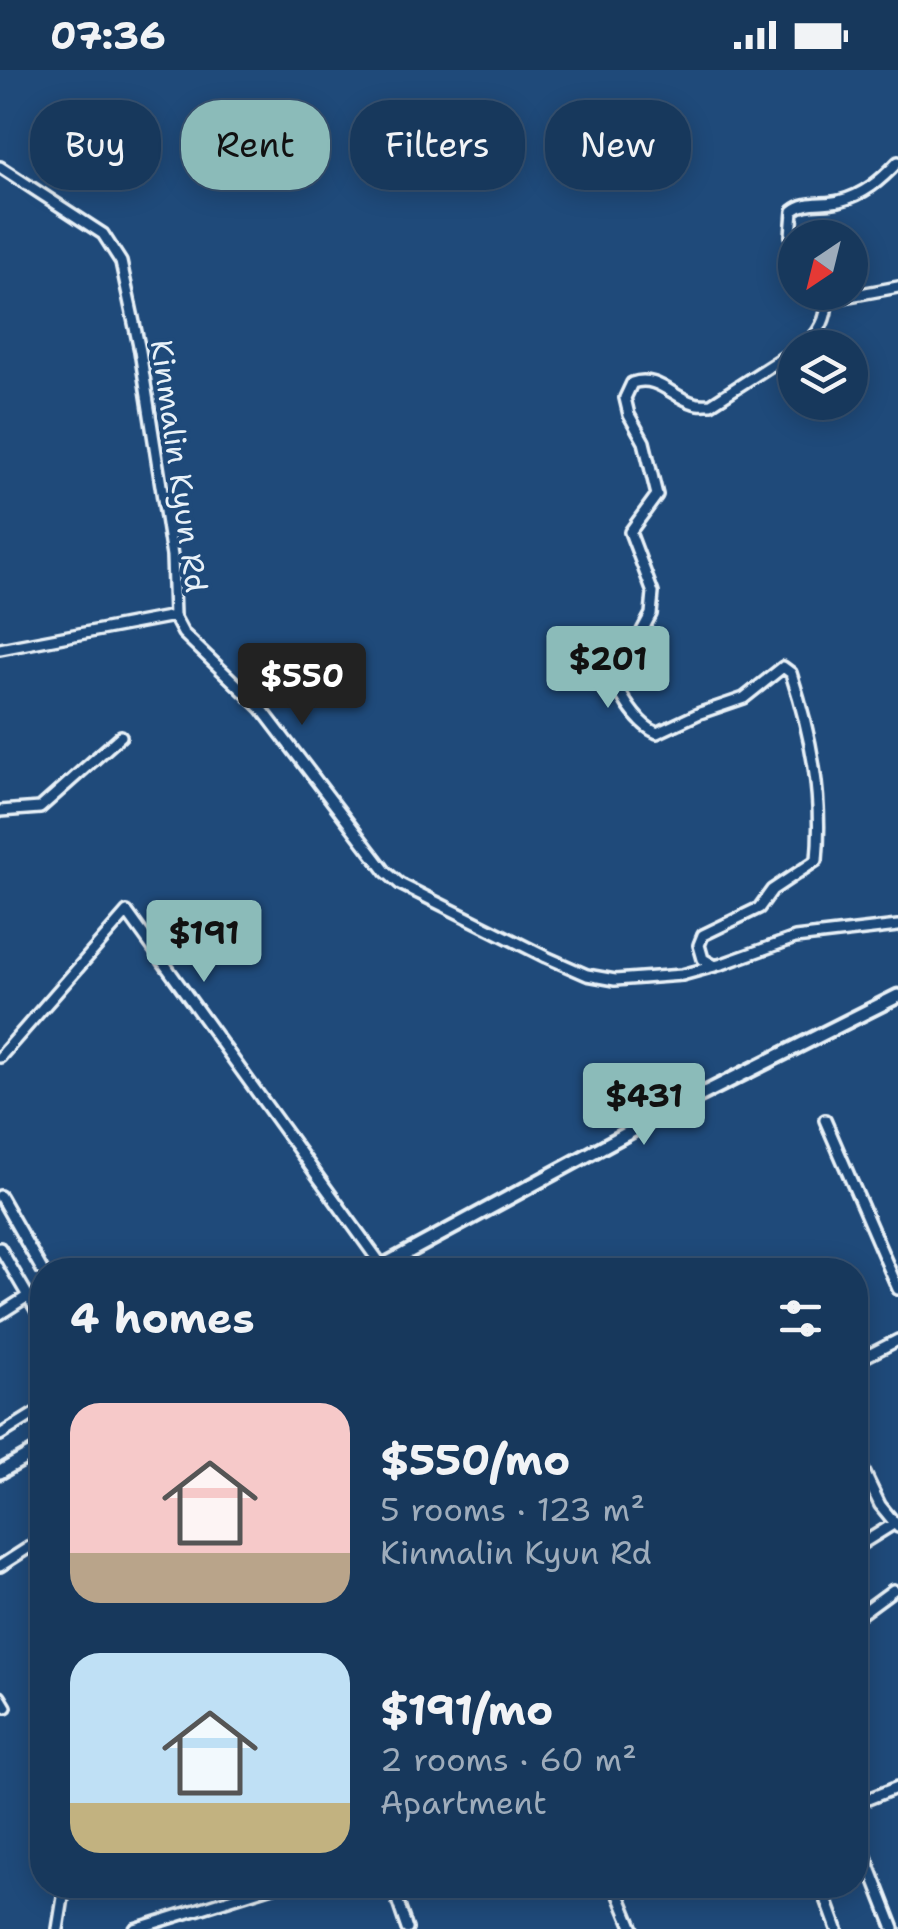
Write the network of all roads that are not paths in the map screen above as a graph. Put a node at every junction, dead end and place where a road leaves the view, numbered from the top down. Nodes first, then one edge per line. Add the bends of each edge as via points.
1 (898, 162) edge
2 (0, 167) edge
3 (792, 220) edge
4 (898, 287) edge
5 (868, 291) edge
6 (778, 361) edge
7 (174, 616) junction
8 (0, 648) edge
9 (121, 736) dead end
10 (0, 810) edge
11 (898, 926) edge
12 (715, 966) junction
13 (898, 996) edge
14 (0, 1056) edge
15 (825, 1120) dead end
16 (0, 1196) edge
17 (0, 1248) edge
18 (35, 1258) edge
19 (373, 1258) edge
20 (401, 1258) edge
21 (898, 1289) edge
22 (28, 1296) junction
23 (30, 1299) edge
24 (0, 1314) edge
25 (898, 1340) edge
26 (868, 1355) edge
27 (30, 1416) edge
28 (0, 1435) edge
29 (30, 1455) edge
30 (0, 1472) edge
31 (868, 1481) edge
32 (896, 1525) edge
33 (868, 1541) edge
34 (30, 1547) edge
35 (0, 1566) edge
36 (896, 1591) edge
37 (868, 1609) edge
38 (898, 1788) edge
39 (868, 1799) edge
40 (868, 1872) edge
41 (63, 1898) edge
42 (234, 1898) edge
43 (396, 1898) edge
44 (620, 1898) edge
45 (826, 1898) edge
46 (898, 1899) edge
47 (884, 1903) junction
48 (58, 1929) edge
49 (135, 1929) edge
50 (407, 1929) edge
51 (633, 1929) edge
52 (837, 1929) edge
53 (894, 1929) edge

1 - 3 street via 877,185 838,202 798,206
2 - 7 street, Kinmalin Kyun Rd via 103,234 120,262 172,556
4 - 5 street
6 - 12 street via 710,404 694,404 641,380 625,398 656,495 630,532 653,593 651,614 615,682 625,702 657,734 744,698 783,667 791,672 815,760 816,860 772,890 759,908 703,935 703,959
7 - 8 street
7 - 12 street, Kinmalin Kyun Rd via 183,633 262,708 365,848 400,884 587,975 615,980
9 - 10 street via 40,808
11 - 12 street, Kinmalin Kyun Rd via 795,938
13 - 20 main road via 665,1113
14 - 19 street via 127,912
15 - 21 street
16 - 18 street
17 - 22 street
22 - 23 street
22 - 24 street
25 - 26 street
27 - 28 street
29 - 30 main road
31 - 32 street
32 - 33 street
34 - 35 street
36 - 37 street
38 - 39 street
40 - 47 street
41 - 48 street
42 - 49 street
43 - 50 street
44 - 51 street
45 - 52 street
46 - 47 street
47 - 53 street

